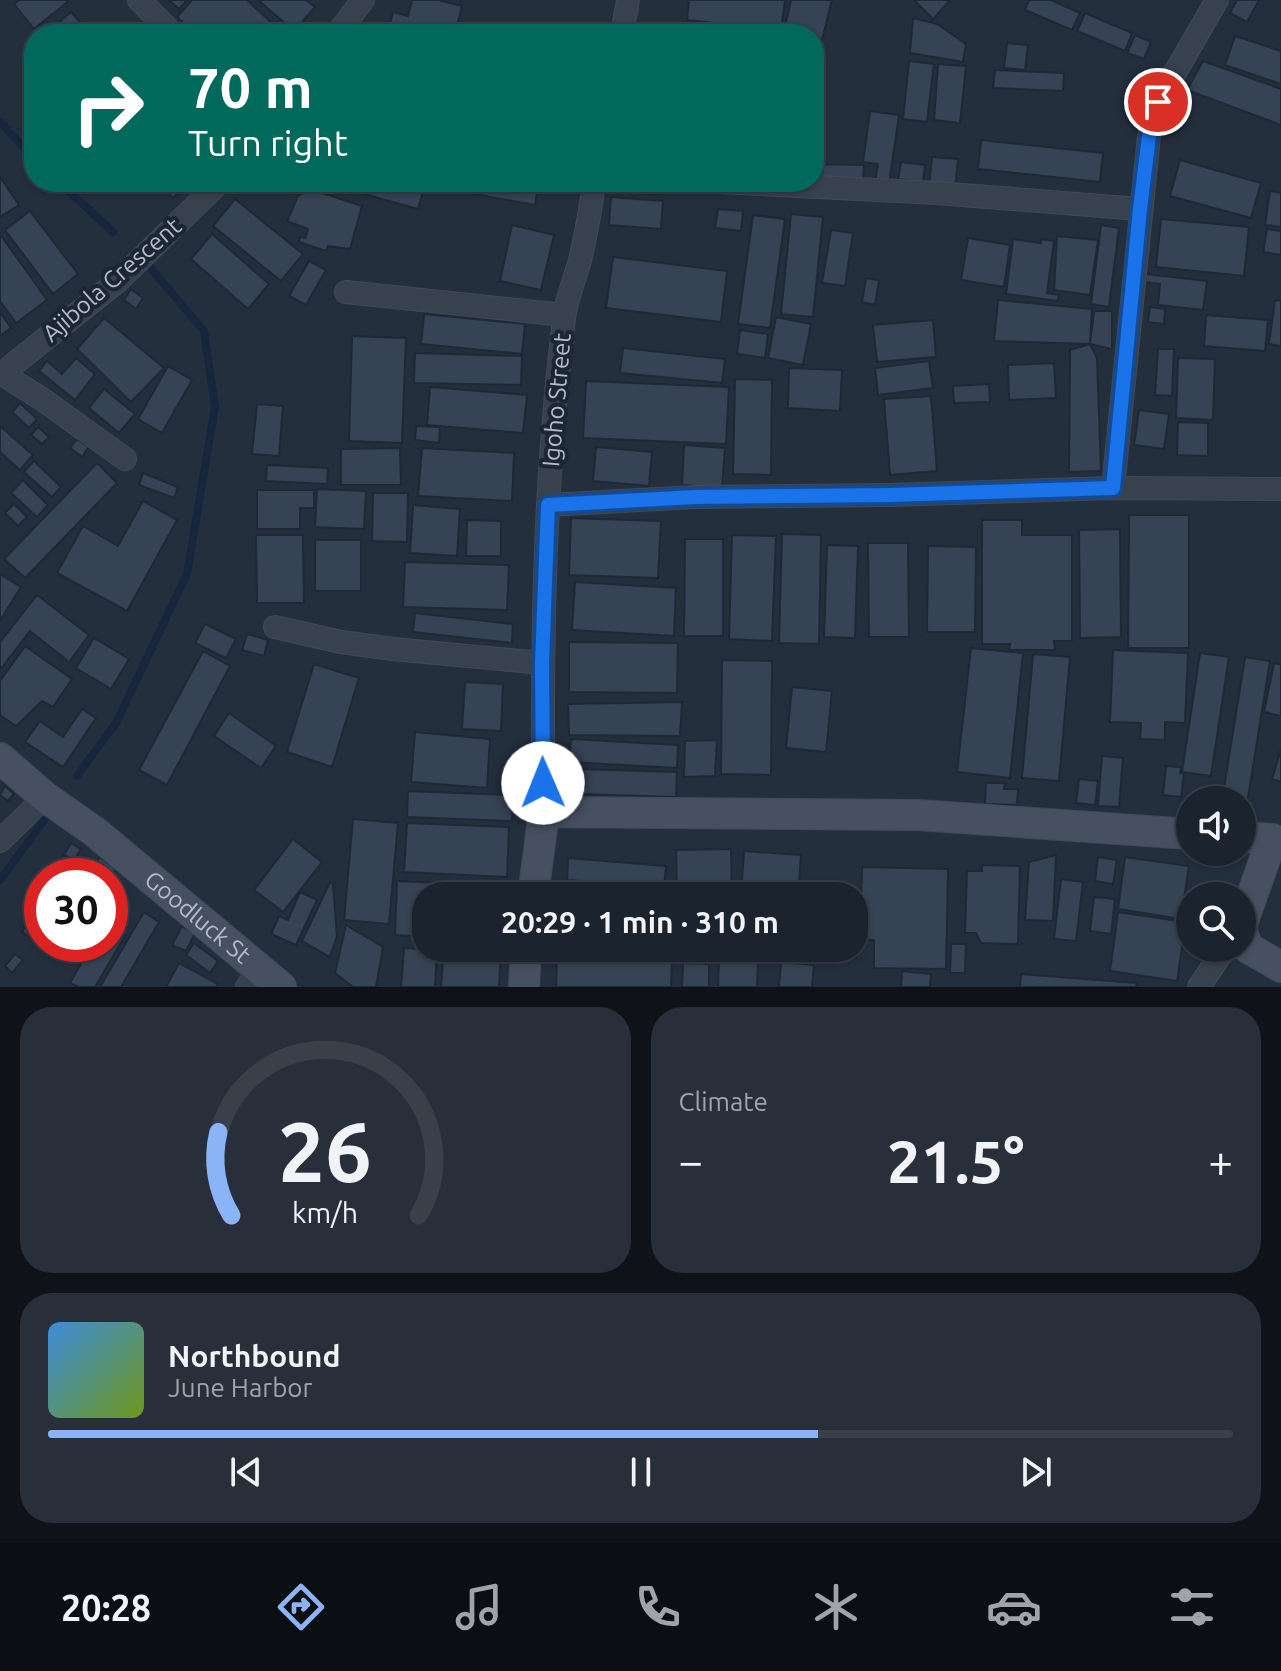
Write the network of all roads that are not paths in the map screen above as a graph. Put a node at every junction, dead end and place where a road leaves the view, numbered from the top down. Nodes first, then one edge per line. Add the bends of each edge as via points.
1 (139, 0) edge
2 (363, 0) edge
3 (628, 0) edge
4 (1217, 0) edge
5 (163, 24) edge
6 (345, 24) edge
7 (624, 24) edge
8 (824, 187) edge
9 (210, 192) edge
10 (593, 192) edge
11 (1140, 209) junction
12 (346, 292) dead end
13 (564, 315) junction
14 (1, 374) edge
15 (125, 459) dead end
16 (1113, 488) junction
17 (1281, 489) edge
18 (548, 505) junction
19 (275, 627) dead end
20 (542, 663) junction
21 (0, 758) edge
22 (45, 797) junction
23 (544, 812) junction
24 (1176, 833) edge
25 (1265, 833) edge
26 (0, 841) edge
27 (535, 882) edge
28 (1253, 882) edge
29 (1256, 953) edge
30 (525, 962) edge
31 (1216, 962) edge
32 (1281, 967) edge
33 (262, 981) edge
34 (524, 987) edge
35 (1199, 987) edge

1 - 5 street
2 - 6 street
3 - 7 street
4 - 11 street via 1158,102
8 - 11 street
9 - 14 street, Ajibola Crescent via 118,281
10 - 13 street, Igoho Street
11 - 16 street
12 - 13 street
13 - 18 street, Igoho Street
14 - 15 street
16 - 17 street
16 - 18 street
18 - 20 street, Igoho Street
19 - 20 street via 341,642
20 - 23 street, Igoho Street
21 - 22 street, Goodluck St
22 - 26 street
22 - 33 street, Goodluck St via 95,832
23 - 24 street via 918,815
23 - 27 street
25 - 28 street
29 - 32 street
30 - 34 street
31 - 35 street

